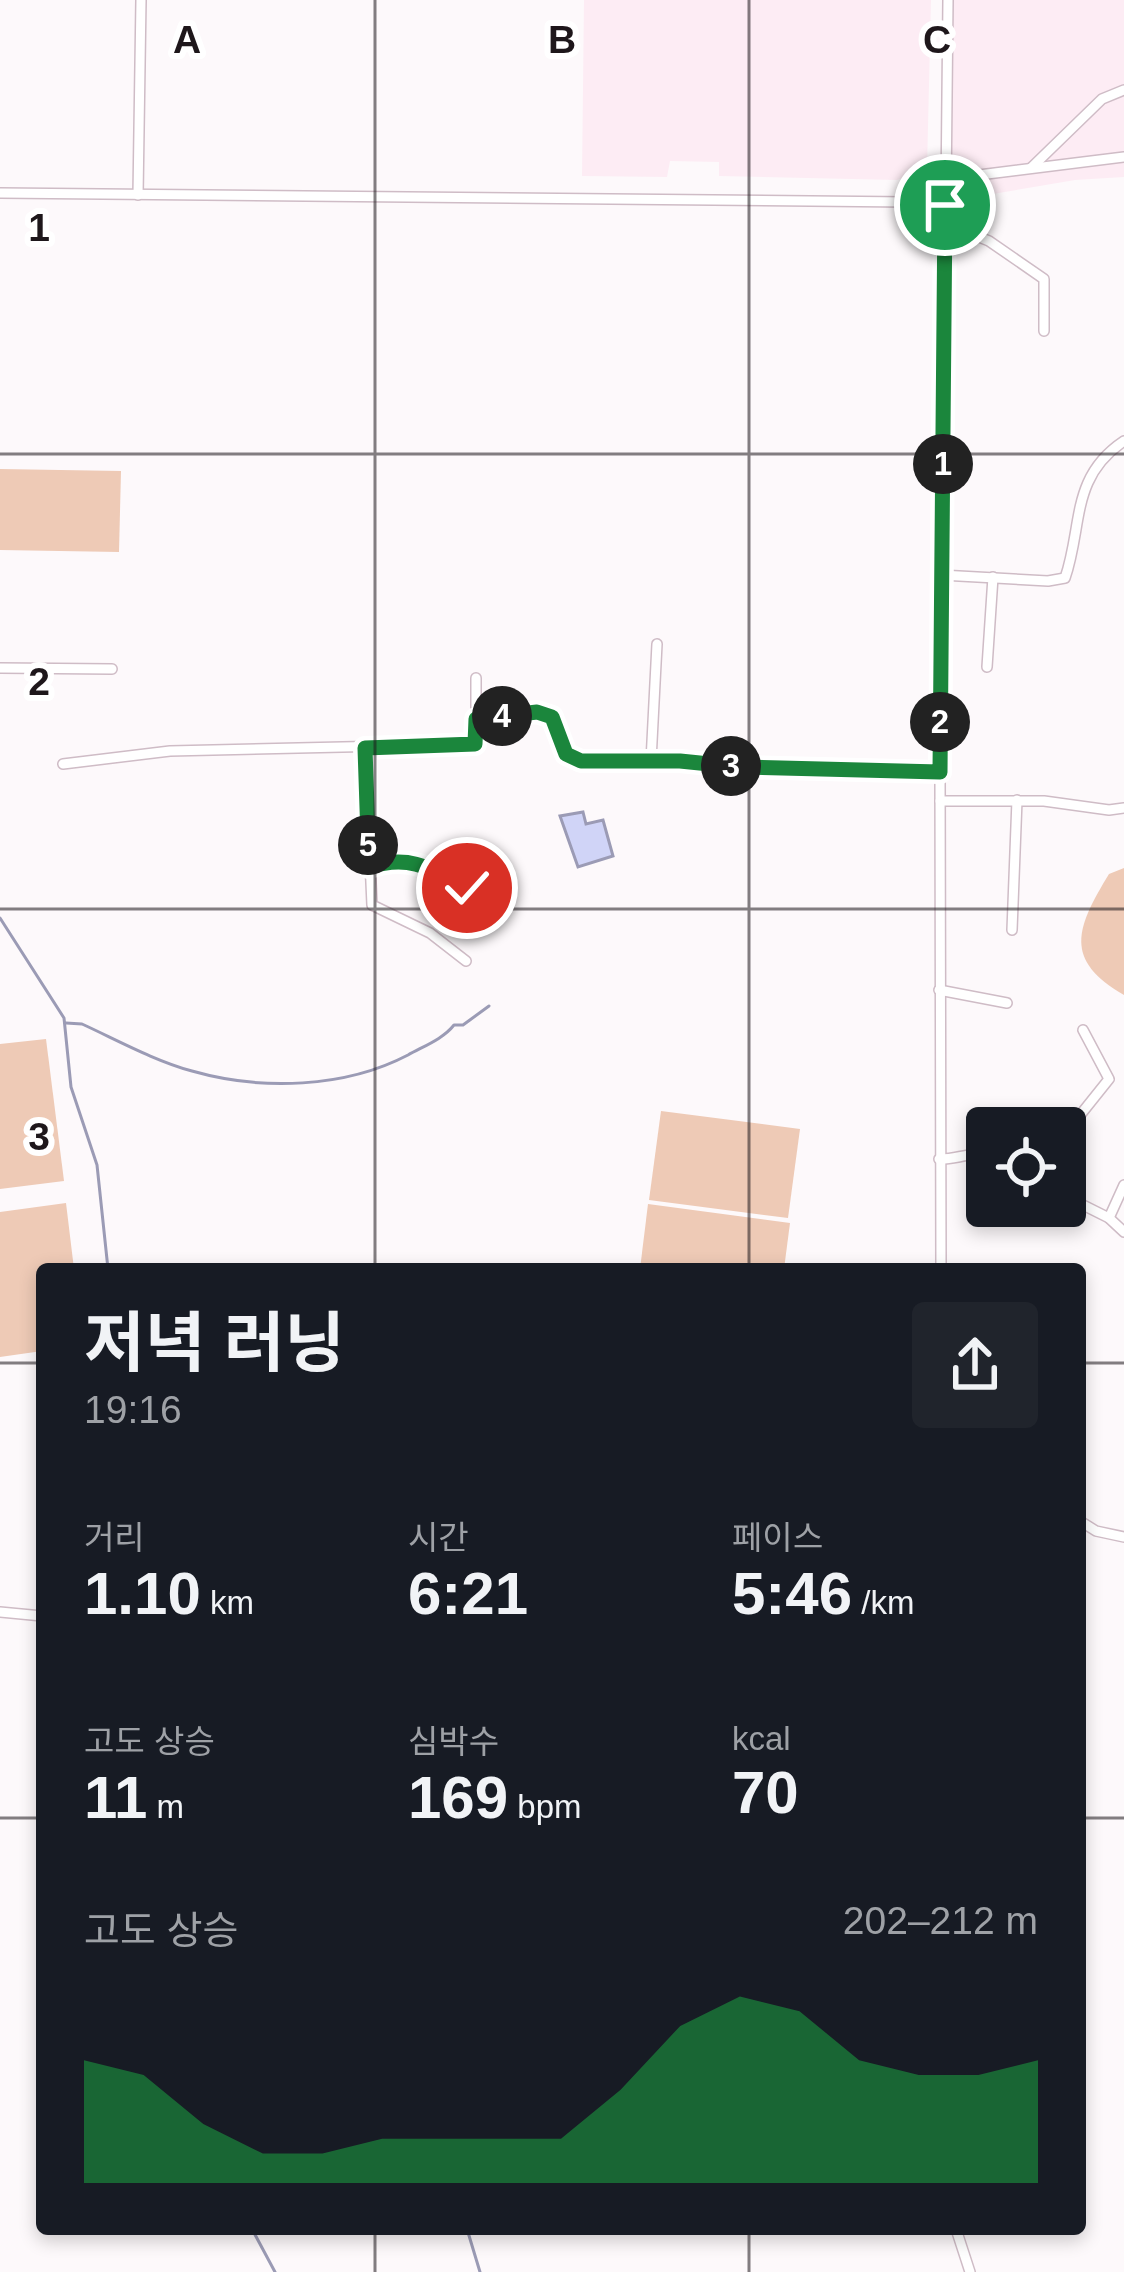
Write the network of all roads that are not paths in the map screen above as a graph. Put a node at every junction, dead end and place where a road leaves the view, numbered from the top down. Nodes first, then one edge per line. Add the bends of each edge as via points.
1 (142, 0) edge
2 (949, 0) edge
3 (1124, 90) edge
4 (1124, 157) edge
5 (1030, 168) junction
6 (944, 191) junction
7 (0, 193) edge
8 (138, 195) junction
9 (945, 223) junction
10 (1044, 332) dead end
11 (1124, 441) edge
12 (941, 575) junction
13 (993, 577) junction
14 (657, 644) dead end
15 (0, 668) edge
16 (987, 668) dead end
17 (112, 669) dead end
18 (476, 678) dead end
19 (476, 719) junction
20 (365, 748) junction
21 (651, 761) junction
22 (63, 764) dead end
23 (940, 772) junction
24 (1017, 800) junction
25 (940, 801) junction
26 (1124, 808) edge
27 (369, 867) junction
28 (467, 888) dead end
29 (1012, 930) dead end
30 (466, 961) dead end
31 (939, 990) junction
32 (1007, 1003) dead end
33 (1083, 1030) dead end
34 (1086, 1108) edge
35 (966, 1157) edge
36 (939, 1159) junction
37 (1124, 1185) edge
38 (1086, 1206) edge
39 (1109, 1218) junction
40 (1124, 1232) edge
41 (940, 1263) edge
42 (1086, 1525) edge
43 (1124, 1537) edge
44 (0, 1612) edge
45 (36, 1615) edge
46 (958, 2235) edge
47 (970, 2272) edge

1 - 8 street
2 - 6 street
3 - 5 street via 1102,98
4 - 5 street
5 - 6 street via 979,175
6 - 8 street via 908,202 844,203
6 - 9 street
7 - 8 street
9 - 10 street via 1044,280
9 - 12 street
11 - 13 street via 1097,466 1079,502 1065,578
12 - 13 street
12 - 23 street
13 - 16 street
14 - 21 street
15 - 17 street
18 - 19 street
19 - 20 street via 475,744
19 - 21 street via 547,713 572,758
20 - 22 street via 170,751
20 - 27 street
21 - 23 street
23 - 25 street
24 - 25 street
24 - 26 street
24 - 29 street
25 - 31 street
27 - 28 street via 400,860
27 - 30 street via 376,909 430,933
31 - 32 street
31 - 36 street
33 - 34 street via 1109,1079
35 - 36 street
36 - 41 street
37 - 39 street
38 - 39 street
39 - 40 street
42 - 43 street
44 - 45 street
46 - 47 street

